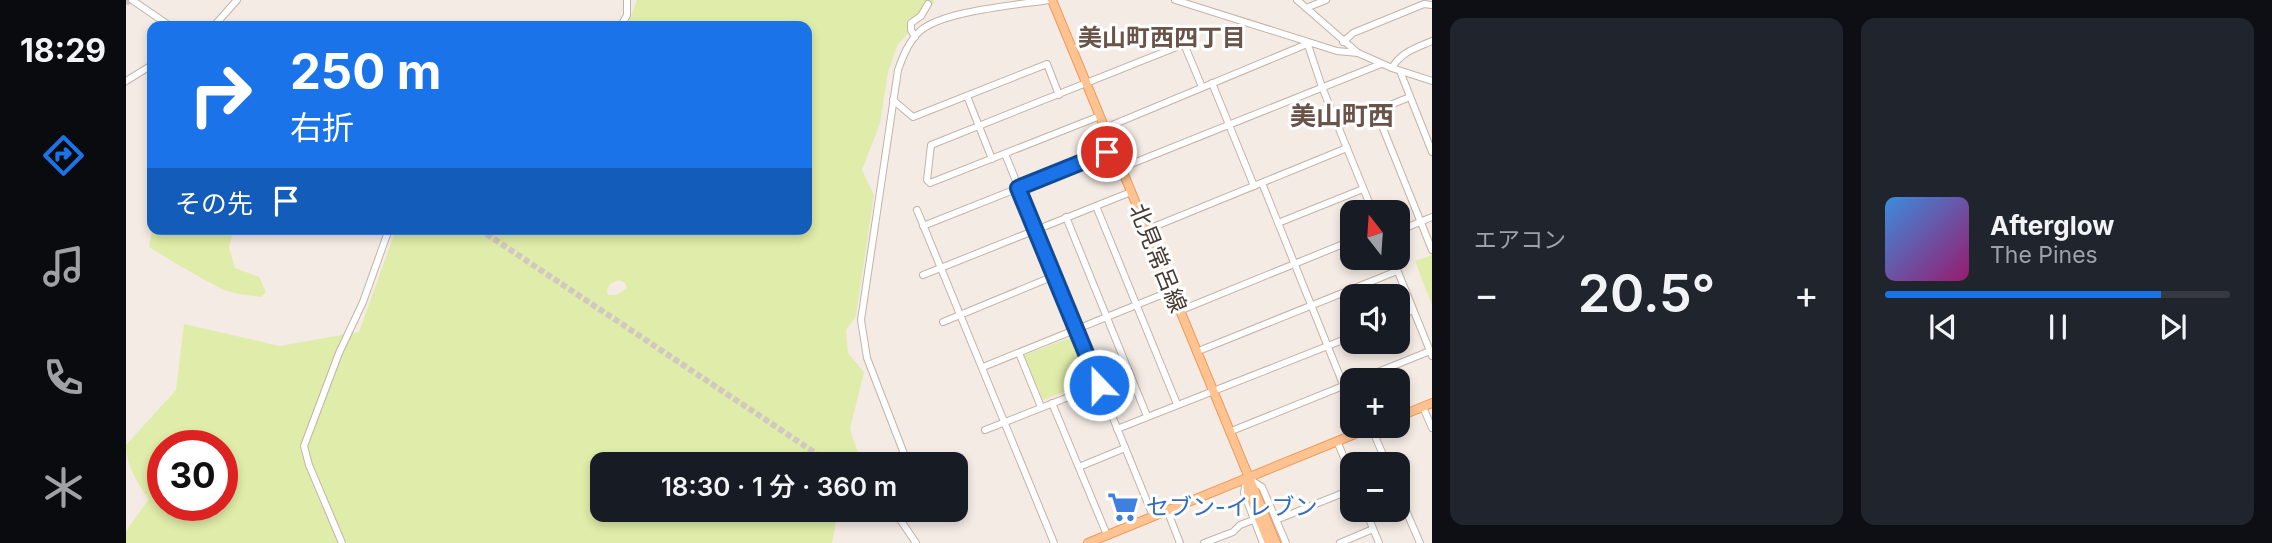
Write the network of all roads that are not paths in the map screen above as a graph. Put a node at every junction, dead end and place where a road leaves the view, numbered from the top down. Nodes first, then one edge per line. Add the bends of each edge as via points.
1 (132, 0) edge
2 (237, 0) edge
3 (627, 0) edge
4 (1050, 0) edge
5 (1175, 0) edge
6 (1297, 0) edge
7 (1326, 0) edge
8 (928, 4) dead end
9 (1432, 5) edge
10 (1306, 8) junction
11 (163, 21) edge
12 (218, 21) edge
13 (624, 21) edge
14 (915, 37) junction
15 (1432, 41) edge
16 (1343, 42) junction
17 (1307, 43) junction
18 (1358, 53) junction
19 (1381, 64) junction
20 (147, 68) edge
21 (1392, 68) junction
22 (1400, 71) junction
23 (126, 81) edge
24 (1432, 81) edge
25 (1212, 83) junction
26 (1087, 84) junction
27 (1202, 87) junction
28 (1322, 87) junction
29 (1059, 95) junction
30 (967, 96) junction
31 (1410, 97) junction
32 (893, 100) junction
33 (1376, 111) junction
34 (1100, 116) junction
35 (1230, 125) junction
36 (1338, 126) junction
37 (979, 127) junction
38 (1105, 128) junction
39 (1347, 148) junction
40 (1114, 150) junction
41 (1432, 152) edge
42 (1005, 154) junction
43 (992, 159) junction
44 (1121, 168) junction
45 (1262, 183) junction
46 (1254, 186) junction
47 (1018, 188) junction
48 (1363, 188) junction
49 (1131, 192) junction
50 (1368, 200) edge
51 (1096, 206) junction
52 (917, 210) dead end
53 (1066, 217) junction
54 (1432, 217) edge
55 (1421, 222) junction
56 (1279, 223) junction
57 (923, 226) junction
58 (1410, 226) edge
59 (1035, 229) junction
60 (1146, 230) junction
61 (387, 235) edge
62 (1340, 246) edge
63 (1432, 250) edge
64 (1294, 265) junction
65 (941, 268) junction
66 (1397, 271) joint
67 (923, 275) dead end
68 (1054, 276) junction
69 (1171, 291) junction
70 (1136, 305) junction
71 (1311, 306) junction
72 (1413, 310) junction
73 (1179, 311) junction
74 (1410, 311) edge
75 (959, 315) junction
76 (1107, 317) junction
77 (943, 322) dead end
78 (1077, 329) junction
79 (1340, 341) edge
80 (1328, 346) junction
81 (1196, 352) junction
82 (1019, 353) junction
83 (1431, 353) edge
84 (983, 367) junction
85 (1390, 368) edge
86 (1340, 376) edge
87 (1099, 385) junction
88 (1340, 388) edge
89 (1212, 391) junction
90 (1052, 403) junction
91 (1432, 403) edge
92 (1177, 404) junction
93 (1041, 407) junction
94 (1423, 407) junction
95 (1410, 412) edge
96 (1147, 416) junction
97 (1005, 422) junction
98 (1432, 428) edge
99 (1117, 429) junction
100 (985, 430) dead end
101 (1229, 432) junction
102 (1344, 438) edge
103 (1337, 442) junction
104 (1125, 447) junction
105 (903, 452) edge
106 (1341, 452) edge
107 (1079, 467) junction
108 (1247, 477) junction
109 (1340, 494) edge
110 (1167, 510) junction
111 (1153, 516) junction
112 (1253, 520) junction
113 (1276, 520) junction
114 (1410, 520) edge
115 (902, 522) edge
116 (1370, 522) edge
117 (1373, 530) junction
118 (1107, 535) junction
119 (342, 543) edge
120 (916, 543) edge
121 (1054, 543) edge
122 (1088, 543) edge
123 (1180, 543) edge
124 (1204, 543) edge
125 (1262, 543) edge
126 (1269, 543) edge
127 (1276, 543) edge
128 (1286, 543) edge
129 (1340, 543) edge
130 (1379, 543) edge
131 (1420, 543) edge

1 - 11 street
2 - 12 street
3 - 13 street
4 - 14 street via 954,15 934,22
4 - 26 main road, 北見常呂線
5 - 17 street
6 - 10 street
7 - 10 street
8 - 14 street via 911,23
9 - 16 street via 1424,4 1353,33
10 - 16 street
14 - 32 street via 898,70
15 - 21 street via 1397,58
16 - 18 street
17 - 18 street
17 - 25 street
17 - 28 street
18 - 19 street
19 - 21 street
19 - 28 street
20 - 23 street
21 - 22 street
22 - 24 street
22 - 31 street
25 - 27 street
25 - 35 street
26 - 27 street via 1184,44
26 - 29 street
26 - 34 main road, 北見常呂線
27 - 38 street
28 - 35 street
28 - 36 street
29 - 30 street via 1047,64
29 - 37 street
30 - 32 street via 913,117
30 - 37 street
31 - 33 street
31 - 41 street
32 - 105 street via 861,320 867,358
33 - 36 street
33 - 55 street
34 - 38 main road, 北見常呂線
34 - 42 street
35 - 44 street
35 - 46 street
36 - 39 street
37 - 43 street
37 - 43 street via 932,145 926,180 930,183
38 - 40 main road, 北見常呂線
39 - 45 street
39 - 48 street
40 - 44 main road, 北見常呂線
40 - 47 street
42 - 43 street
42 - 47 street
44 - 49 main road, 北見常呂線
45 - 46 street
45 - 56 street
46 - 60 street
47 - 57 street
47 - 59 street
48 - 50 street
48 - 56 street
49 - 51 street
49 - 60 main road, 北見常呂線
51 - 53 street
51 - 70 street
52 - 57 street
53 - 59 street
53 - 76 street
54 - 55 street
55 - 58 street
55 - 63 street
56 - 64 street
57 - 65 street
59 - 65 street
59 - 68 street
60 - 69 main road, 北見常呂線
61 - 119 street via 304,446
62 - 64 street
64 - 71 street
64 - 73 street
65 - 67 street
65 - 75 street
66 - 71 street
66 - 72 street
68 - 75 street
68 - 78 street
69 - 70 street
69 - 73 main road, 北見常呂線
70 - 76 street
70 - 92 street
71 - 80 street
71 - 81 street
72 - 74 street
72 - 83 street
73 - 81 main road, 北見常呂線
75 - 77 street
75 - 84 street
76 - 78 street
76 - 96 street
78 - 82 street
78 - 87 street
79 - 80 street
80 - 86 street
80 - 89 street
81 - 89 main road, 北見常呂線
82 - 84 street
82 - 93 street
83 - 85 street
84 - 97 street
87 - 90 street
87 - 99 street
88 - 101 street
89 - 92 street
89 - 101 main road, 北見常呂線
90 - 93 street
90 - 107 street
91 - 94 main road
92 - 96 street
93 - 97 street
94 - 95 main road
94 - 98 street
96 - 99 street
97 - 100 street
97 - 121 street
99 - 104 street
101 - 108 main road, 北見常呂線
102 - 103 main road
103 - 106 street
103 - 108 main road
104 - 107 street
104 - 111 street
107 - 118 street
108 - 110 main road
108 - 112 street via 1244,493
108 - 113 street via 1262,487
108 - 126 main road, 北見常呂線 via 1248,492
108 - 127 main road, 北見常呂線
109 - 113 street
110 - 111 main road
110 - 123 street
111 - 118 main road
112 - 124 street
112 - 125 street
113 - 128 street
114 - 131 street
115 - 120 street
116 - 117 street
117 - 129 street
117 - 130 street
118 - 122 main road

